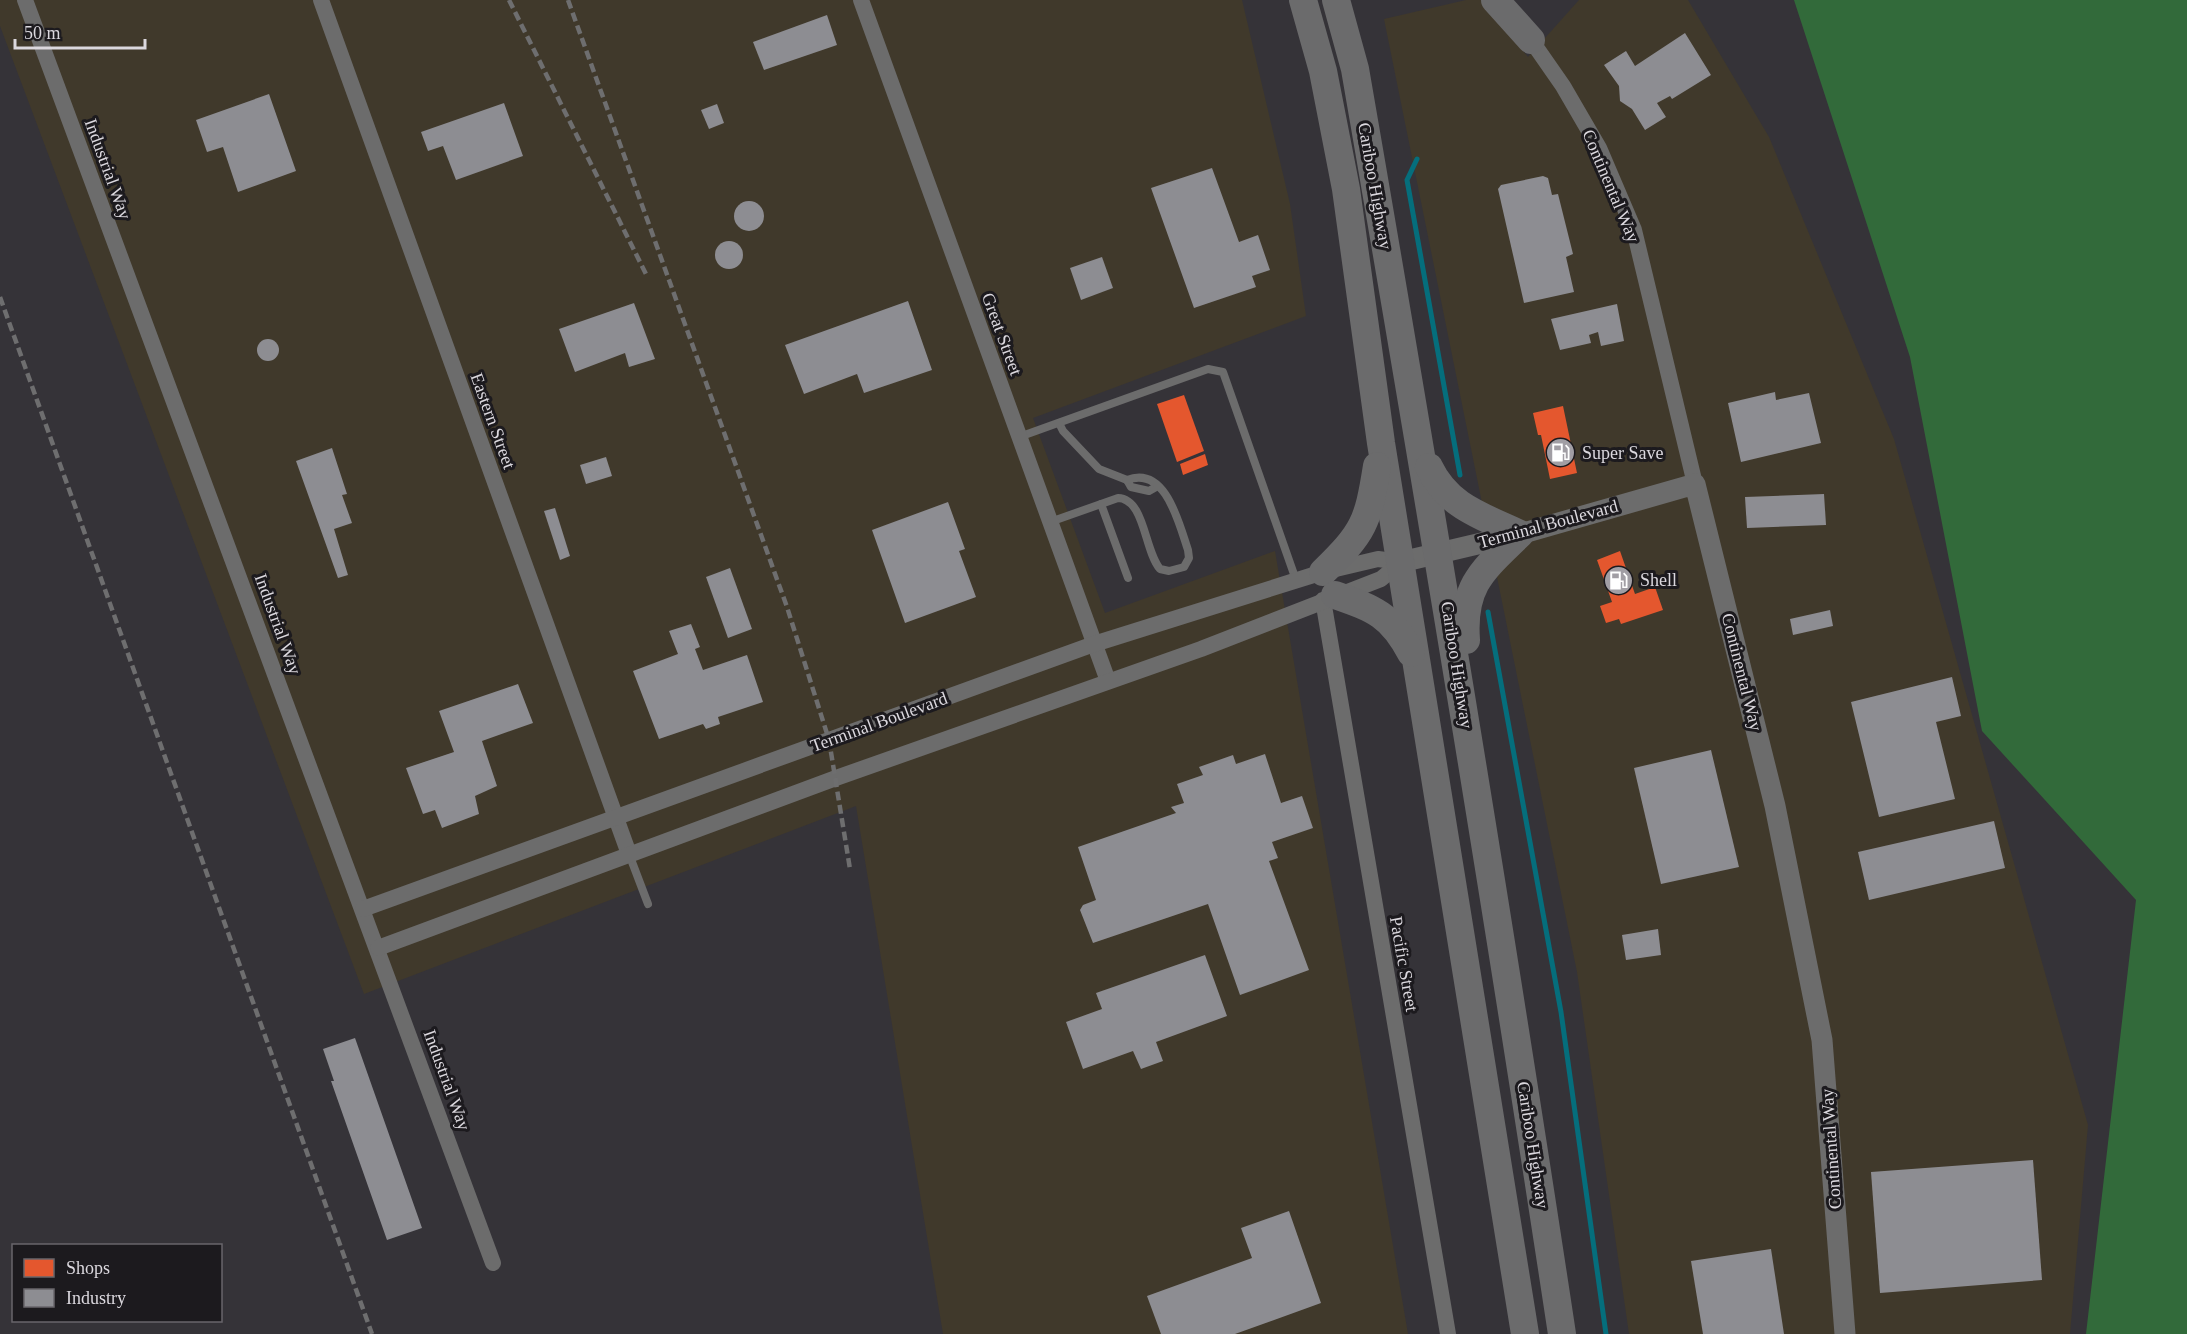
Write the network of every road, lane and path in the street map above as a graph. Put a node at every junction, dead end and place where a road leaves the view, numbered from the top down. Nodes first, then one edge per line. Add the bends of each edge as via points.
1 (24, 0) edge
2 (321, 0) edge
3 (861, 0) edge
4 (1303, 0) edge
5 (1336, 0) edge
6 (1495, 0) edge
7 (1531, 40) joint
8 (1346, 189) junction
9 (1059, 423) junction
10 (1018, 437) junction
11 (1381, 443) junction
12 (1421, 450) junction
13 (1695, 484) junction
14 (1101, 504) junction
15 (1050, 522) junction
16 (1520, 534) junction
17 (1439, 553) junction
18 (1401, 562) junction
19 (1128, 578) dead end
20 (1296, 580) junction
21 (1327, 589) junction
22 (1094, 644) junction
23 (1419, 666) junction
24 (1108, 681) junction
25 (1474, 768) junction
26 (615, 816) junction
27 (629, 854) junction
28 (648, 904) dead end
29 (363, 909) junction
30 (1499, 919) junction
31 (378, 948) junction
32 (493, 1263) dead end
33 (1528, 1327) edge
34 (1448, 1334) edge
35 (1562, 1334) edge
36 (1845, 1334) edge

1 - 29 street, Industrial Way
2 - 26 street, Eastern Street
3 - 10 street, Great Street
4 - 8 highway, Cariboo Highway via 1323,71
5 - 12 highway, Cariboo Highway via 1355,69
6 - 7 highway
7 - 13 street, Continental Way via 1599,148 1634,230
8 - 11 highway, Cariboo Highway
8 - 17 highway via 1358,205 1409,511 1424,543
9 - 10 lane
9 - 14 lane via 1099,469 1126,480 1135,477 1151,481 1172,502 1188,550 1184,567 1164,571 1155,564 1130,501 1118,498
9 - 20 lane via 1208,369 1223,372
10 - 15 street, Great Street
11 - 18 highway, Cariboo Highway
11 - 21 highway via 1366,521
12 - 16 highway via 1437,484 1449,498
12 - 17 highway, Cariboo Highway
13 - 16 street, Terminal Boulevard
13 - 36 street, Continental Way via 1774,806 1822,1040
14 - 15 lane
14 - 19 lane
15 - 22 street, Great Street
16 - 17 street, Terminal Boulevard
16 - 25 highway via 1482,570 1466,606
17 - 18 street, Terminal Boulevard
17 - 25 highway, Cariboo Highway
18 - 21 street, Terminal Boulevard via 1381,579
18 - 21 street, Terminal Boulevard via 1378,559
18 - 23 highway, Cariboo Highway
18 - 30 highway via 1421,585 1465,823
20 - 21 street, Terminal Boulevard
20 - 22 street, Terminal Boulevard
21 - 23 highway via 1376,610 1390,621
21 - 24 street, Terminal Boulevard
21 - 34 street, Pacific Street
22 - 24 street, Great Street
22 - 26 street, Terminal Boulevard
23 - 33 highway, Cariboo Highway
24 - 27 street, Terminal Boulevard
25 - 30 highway, Cariboo Highway
26 - 27 street, Eastern Street
26 - 29 street, Terminal Boulevard
27 - 28 lane
27 - 31 street, Terminal Boulevard
29 - 31 street, Industrial Way
30 - 35 highway, Cariboo Highway
31 - 32 street, Industrial Way

